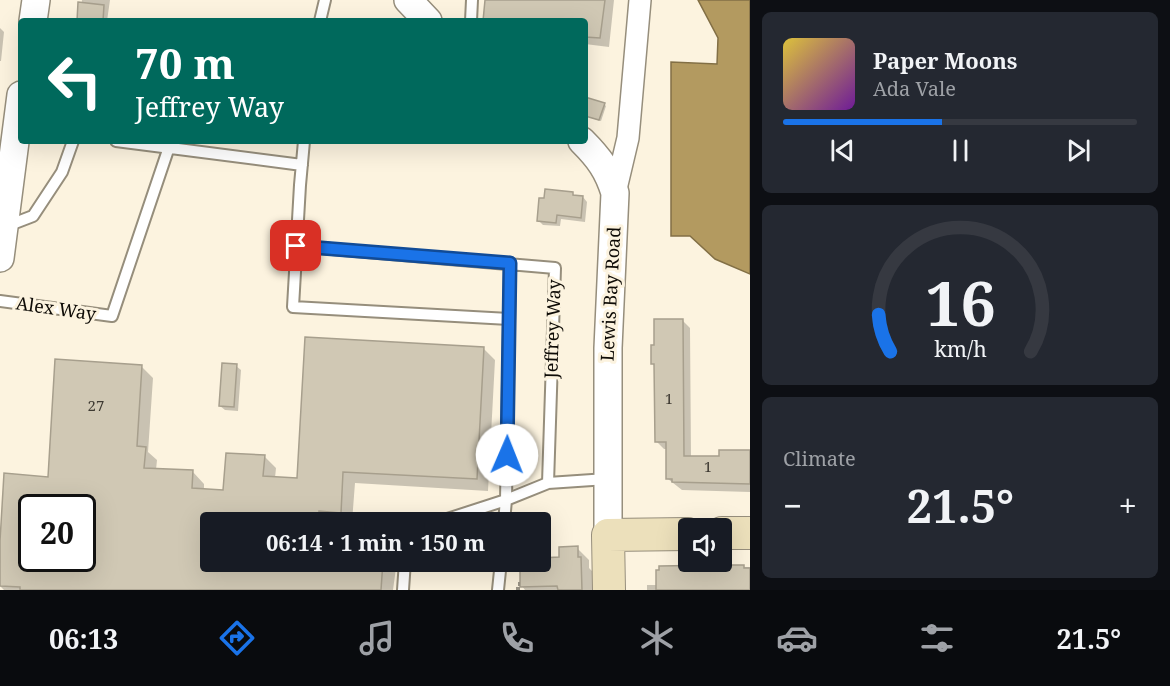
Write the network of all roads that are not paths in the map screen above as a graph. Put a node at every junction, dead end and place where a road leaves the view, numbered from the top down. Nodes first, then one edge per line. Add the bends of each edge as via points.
1 (36, 0) edge
2 (325, 0) edge
3 (408, 0) edge
4 (472, 0) edge
5 (640, 0) edge
6 (33, 18) edge
7 (322, 18) edge
8 (425, 18) edge
9 (471, 18) edge
10 (18, 107) edge
11 (13, 126) edge
12 (72, 144) edge
13 (142, 144) edge
14 (304, 144) edge
15 (585, 144) edge
16 (169, 147) junction
17 (302, 165) junction
18 (615, 192) junction
19 (4, 227) junction
20 (296, 246) junction
21 (0, 258) edge
22 (510, 263) junction
23 (0, 301) edge
24 (509, 320) junction
25 (608, 479) junction
26 (548, 483) junction
27 (506, 500) junction
28 (469, 512) edge
29 (505, 512) edge
30 (732, 533) edge
31 (750, 533) edge
32 (678, 534) edge
33 (608, 535) junction
34 (404, 572) edge
35 (500, 572) edge
36 (403, 590) edge
37 (498, 590) edge
38 (609, 590) edge

1 - 6 street
2 - 7 lane
3 - 8 street
4 - 9 lane
5 - 18 street, Lewis Bay Road via 628,138
10 - 11 street
11 - 19 street
12 - 19 lane via 62,172 33,216
13 - 16 lane
14 - 17 lane
15 - 18 street via 608,173
16 - 17 lane
16 - 23 lane, Alex Way via 112,316
17 - 20 lane
18 - 25 street, Lewis Bay Road via 608,348
19 - 21 street
20 - 22 lane, Jeffrey Way
20 - 24 lane via 293,307
22 - 24 lane
22 - 26 lane, Jeffrey Way via 555,268
24 - 27 lane
25 - 26 lane
25 - 33 street, Lewis Bay Road
26 - 27 lane
27 - 28 lane
27 - 29 lane
30 - 31 main road
32 - 33 main road
33 - 38 main road, Lewis Bay Road
34 - 36 lane
35 - 37 lane

